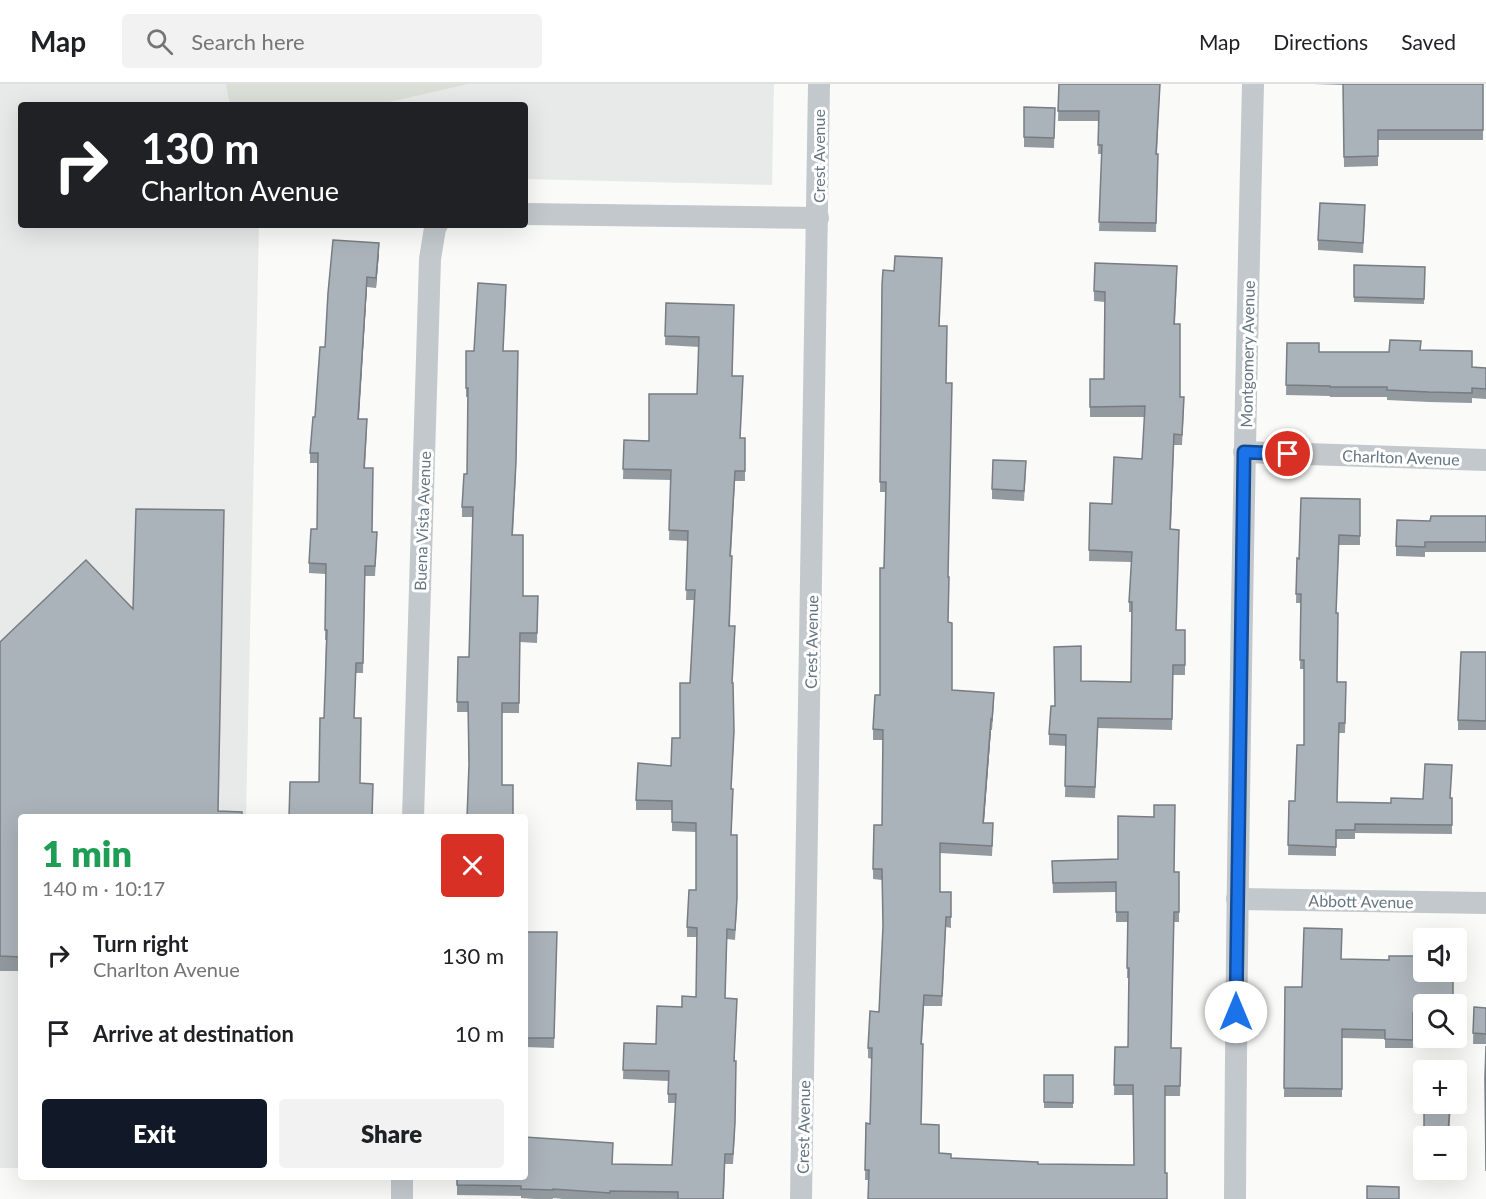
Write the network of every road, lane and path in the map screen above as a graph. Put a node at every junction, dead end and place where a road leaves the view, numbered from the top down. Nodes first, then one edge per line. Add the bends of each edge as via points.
1 (819, 84) edge
2 (1253, 84) edge
3 (528, 214) edge
4 (818, 218) junction
5 (435, 228) edge
6 (1244, 452) junction
7 (1486, 460) edge
8 (413, 814) edge
9 (1237, 899) junction
10 (1486, 903) edge
11 (402, 1180) edge
12 (402, 1199) edge
13 (801, 1199) edge
14 (1235, 1199) edge

1 - 4 street, Crest Avenue
2 - 6 street, Montgomery Avenue
3 - 4 street
4 - 13 street, Crest Avenue
5 - 8 street, Buena Vista Avenue via 430,259
6 - 7 street, Charlton Avenue
6 - 9 street, Montgomery Avenue
9 - 10 street, Abbott Avenue
9 - 14 street, Montgomery Avenue
11 - 12 street

